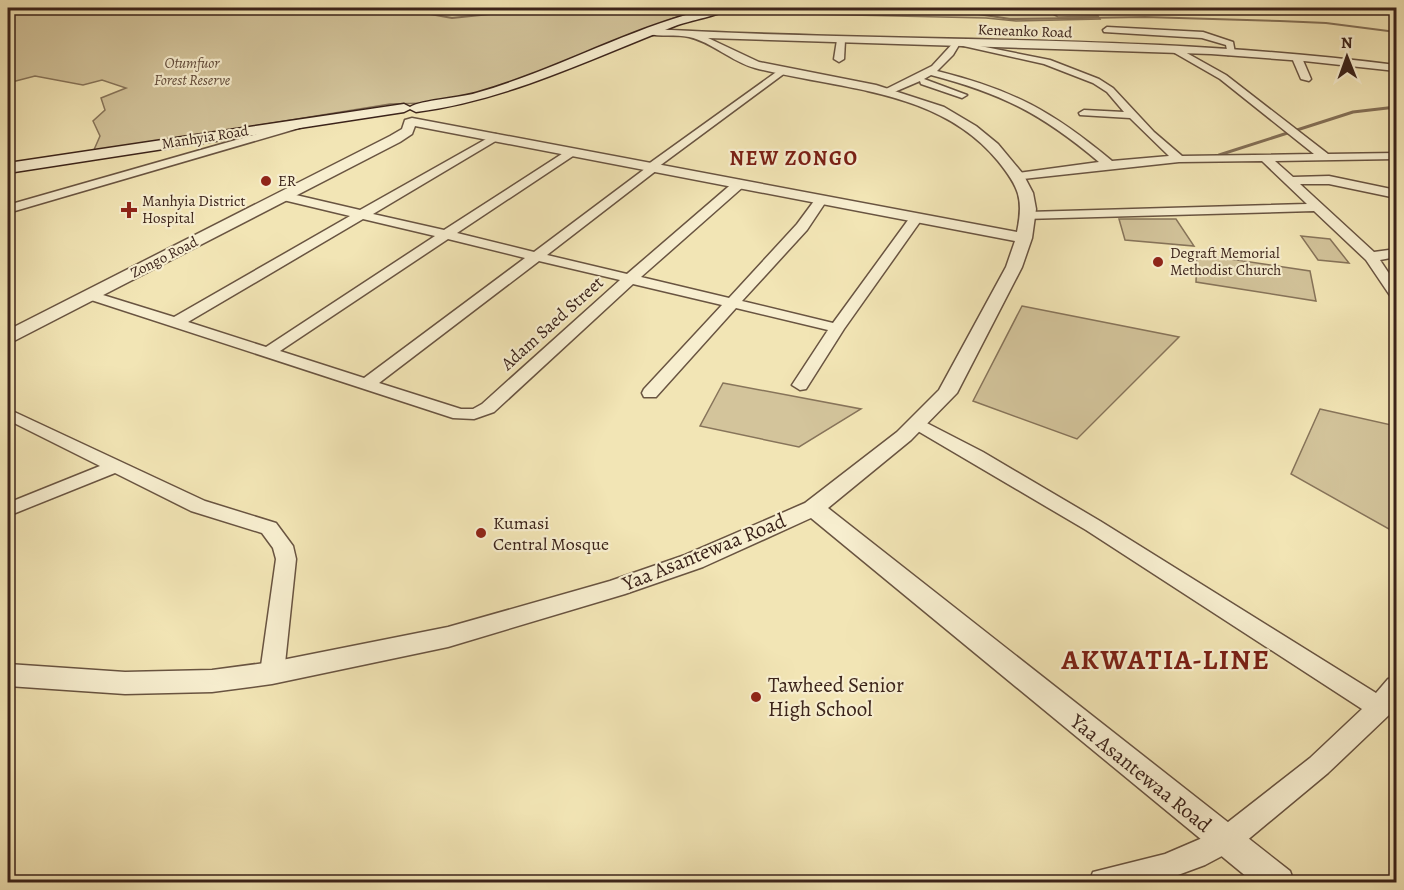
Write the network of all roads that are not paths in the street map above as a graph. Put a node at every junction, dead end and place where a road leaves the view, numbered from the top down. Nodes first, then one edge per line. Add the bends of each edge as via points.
1 (726, 8) edge
2 (1107, 30) dead end
3 (651, 32) junction
4 (693, 35) junction
5 (841, 40) junction
6 (959, 44) junction
7 (1176, 50) junction
8 (1231, 53) junction
9 (1297, 58) junction
10 (839, 59) dead end
11 (1396, 68) edge
12 (782, 70) junction
13 (931, 72) junction
14 (1306, 79) dead end
15 (916, 80) junction
16 (889, 92) junction
17 (962, 95) dead end
18 (1084, 113) dead end
19 (1131, 115) junction
20 (418, 117) junction
21 (326, 120) junction
22 (387, 124) junction
23 (250, 135) junction
24 (495, 137) junction
25 (384, 144) junction
26 (572, 152) junction
27 (1324, 156) junction
28 (1396, 156) edge
29 (1264, 157) junction
30 (1179, 159) junction
31 (1109, 165) junction
32 (652, 167) junction
33 (8, 168) edge
34 (1018, 177) junction
35 (1288, 181) junction
36 (739, 184) junction
37 (1396, 194) edge
38 (283, 196) junction
39 (821, 200) junction
40 (1318, 207) junction
41 (8, 209) edge
42 (364, 215) junction
43 (1028, 216) junction
44 (916, 219) junction
45 (443, 235) junction
46 (1024, 238) junction
47 (1396, 253) edge
48 (537, 257) junction
49 (1371, 257) junction
50 (630, 279) junction
51 (1396, 294) edge
52 (90, 295) junction
53 (733, 303) junction
54 (177, 322) junction
55 (837, 328) junction
56 (8, 337) edge
57 (268, 352) junction
58 (367, 384) junction
59 (800, 385) dead end
60 (650, 393) dead end
61 (8, 414) edge
62 (917, 423) junction
63 (117, 466) junction
64 (813, 508) junction
65 (8, 510) edge
66 (272, 674) junction
67 (11, 679) edge
68 (1396, 686) edge
69 (1380, 708) junction
70 (1226, 841) junction
71 (1103, 882) edge
72 (1278, 882) edge

1 - 3 main road via 684,18
2 - 8 street via 1213,36 1230,44
3 - 4 street, Keneanko Road
3 - 20 main road via 508,88
4 - 5 street, Keneanko Road
4 - 12 street via 756,65
5 - 6 street, Keneanko Road
5 - 10 street
6 - 7 street, Keneanko Road
6 - 13 street
6 - 19 street via 1047,63 1086,76 1110,90
7 - 8 street, Keneanko Road
7 - 27 street via 1223,77
8 - 9 street, Keneanko Road
9 - 11 street, Keneanko Road
9 - 14 street
12 - 16 street
12 - 32 street
13 - 15 street
13 - 31 street via 1022,103 1050,119
15 - 16 street
15 - 17 street
16 - 34 street via 940,110 972,129
18 - 19 street
19 - 30 street
20 - 21 main road, Manhyia Road
20 - 22 main road via 385,113 382,116
20 - 24 street
20 - 25 street, Zongo Road via 408,131
21 - 22 main road via 352,118
21 - 23 main road, Manhyia Road
22 - 25 street
23 - 33 main road, Manhyia Road
23 - 41 street
24 - 26 street
24 - 42 street
25 - 38 street, Zongo Road
26 - 32 street
26 - 45 street
27 - 28 street
27 - 29 street
29 - 30 street
29 - 35 street
30 - 31 street
31 - 34 street
32 - 36 street
32 - 48 street
34 - 43 street via 1026,193
35 - 37 street via 1329,180
35 - 40 street
36 - 39 street
36 - 50 street, Adam Saed Street
38 - 42 street
38 - 52 street, Zongo Road
39 - 44 street
39 - 53 street via 802,227
40 - 43 street
40 - 49 street
42 - 45 street
42 - 54 street
43 - 46 street
44 - 46 street
44 - 55 street
45 - 48 street
45 - 57 street
46 - 62 street via 1014,267 947,393
47 - 49 street
48 - 50 street
48 - 58 street
49 - 51 street
50 - 53 street
50 - 58 street, Adam Saed Street via 479,413 459,414
52 - 54 street, Adam Saed Street
52 - 56 street, Zongo Road
53 - 55 street
53 - 60 street
54 - 57 street, Adam Saed Street
55 - 59 street
57 - 58 street, Adam Saed Street
61 - 63 street
62 - 64 street
62 - 69 street via 1150,562
63 - 65 street
63 - 66 street via 198,506 256,522 278,536 286,559
64 - 66 street, Yaa Asantewaa Road via 694,561 615,588 448,637
64 - 70 street, Yaa Asantewaa Road
66 - 67 street, Yaa Asantewaa Road via 169,684
68 - 69 street
69 - 70 street via 1305,777
70 - 71 street via 1182,862
70 - 72 street, Yaa Asantewaa Road

